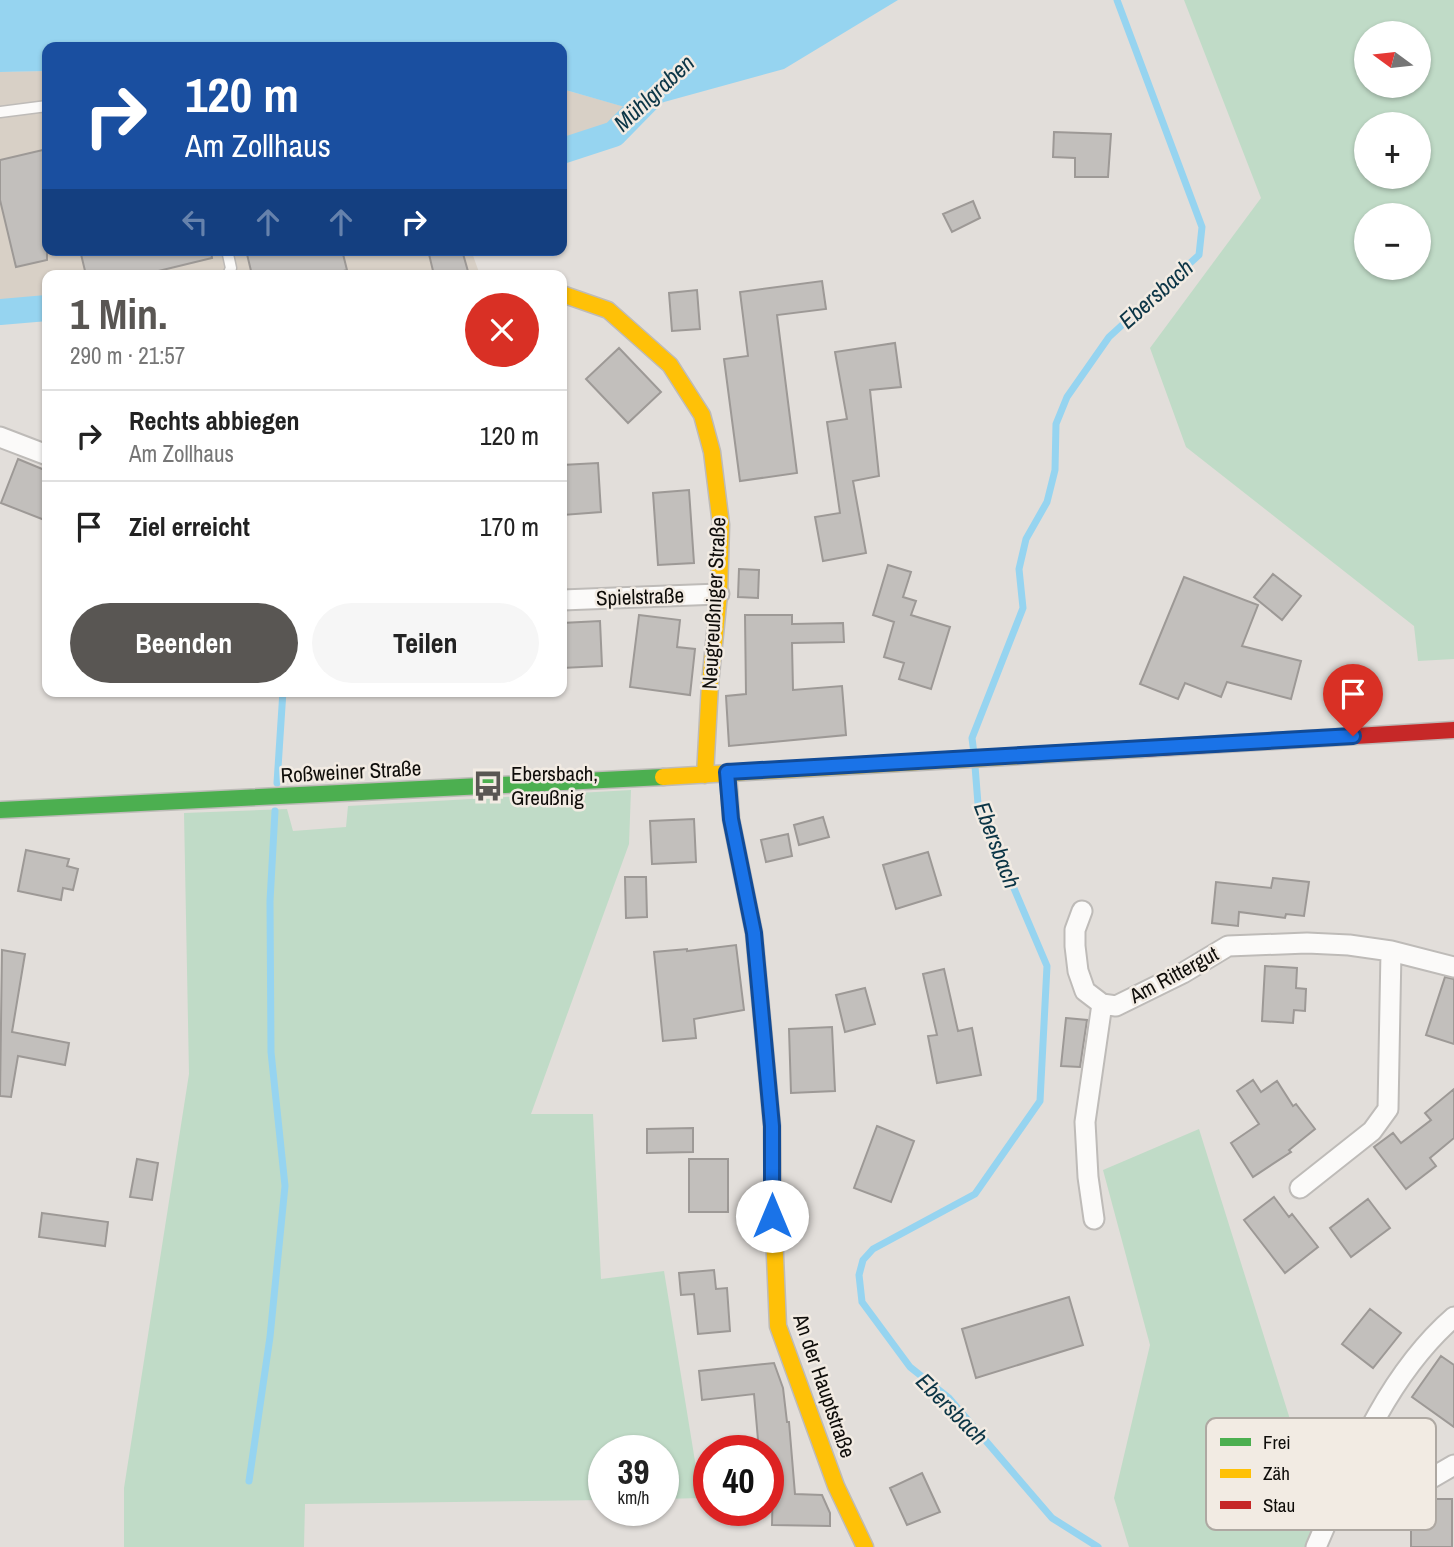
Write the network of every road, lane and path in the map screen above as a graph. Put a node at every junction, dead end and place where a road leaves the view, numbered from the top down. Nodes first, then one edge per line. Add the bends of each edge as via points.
1 (42, 107) edge
2 (0, 111) edge
3 (567, 296) edge
4 (0, 437) edge
5 (42, 452) edge
6 (719, 594) junction
7 (567, 600) edge
8 (1454, 730) edge
9 (727, 772) junction
10 (705, 775) junction
11 (0, 810) edge
12 (1082, 911) dead end
13 (1391, 951) junction
14 (1454, 967) edge
15 (1102, 1004) junction
16 (1300, 1188) dead end
17 (1094, 1219) dead end
18 (1454, 1317) edge
19 (1378, 1418) edge
20 (1454, 1465) edge
21 (1436, 1475) edge
22 (1323, 1530) edge
23 (863, 1543) edge
24 (881, 1547) edge
25 (1316, 1547) edge

1 - 2 lane
3 - 6 main road, Neugreußniger Straße via 608,310 670,365 702,415 712,452 721,525
4 - 5 street
6 - 7 street, Spielstraße
6 - 10 main road, Neugreußniger Straße
8 - 9 main road, Roßweiner Straße
9 - 10 main road, Roßweiner Straße
9 - 23 main road, An der Hauptstraße via 731,819 754,933 770,1099 778,1326 836,1486
10 - 11 main road, Roßweiner Straße
12 - 15 street, Am Rittergut via 1075,930 1078,971 1084,991
13 - 14 street, Am Rittergut
13 - 15 street, Am Rittergut via 1307,943 1228,946 1116,1006
13 - 16 street via 1388,1109 1372,1132
15 - 17 street via 1085,1122
18 - 19 street via 1404,1370
20 - 21 street
22 - 25 street
23 - 24 lane

